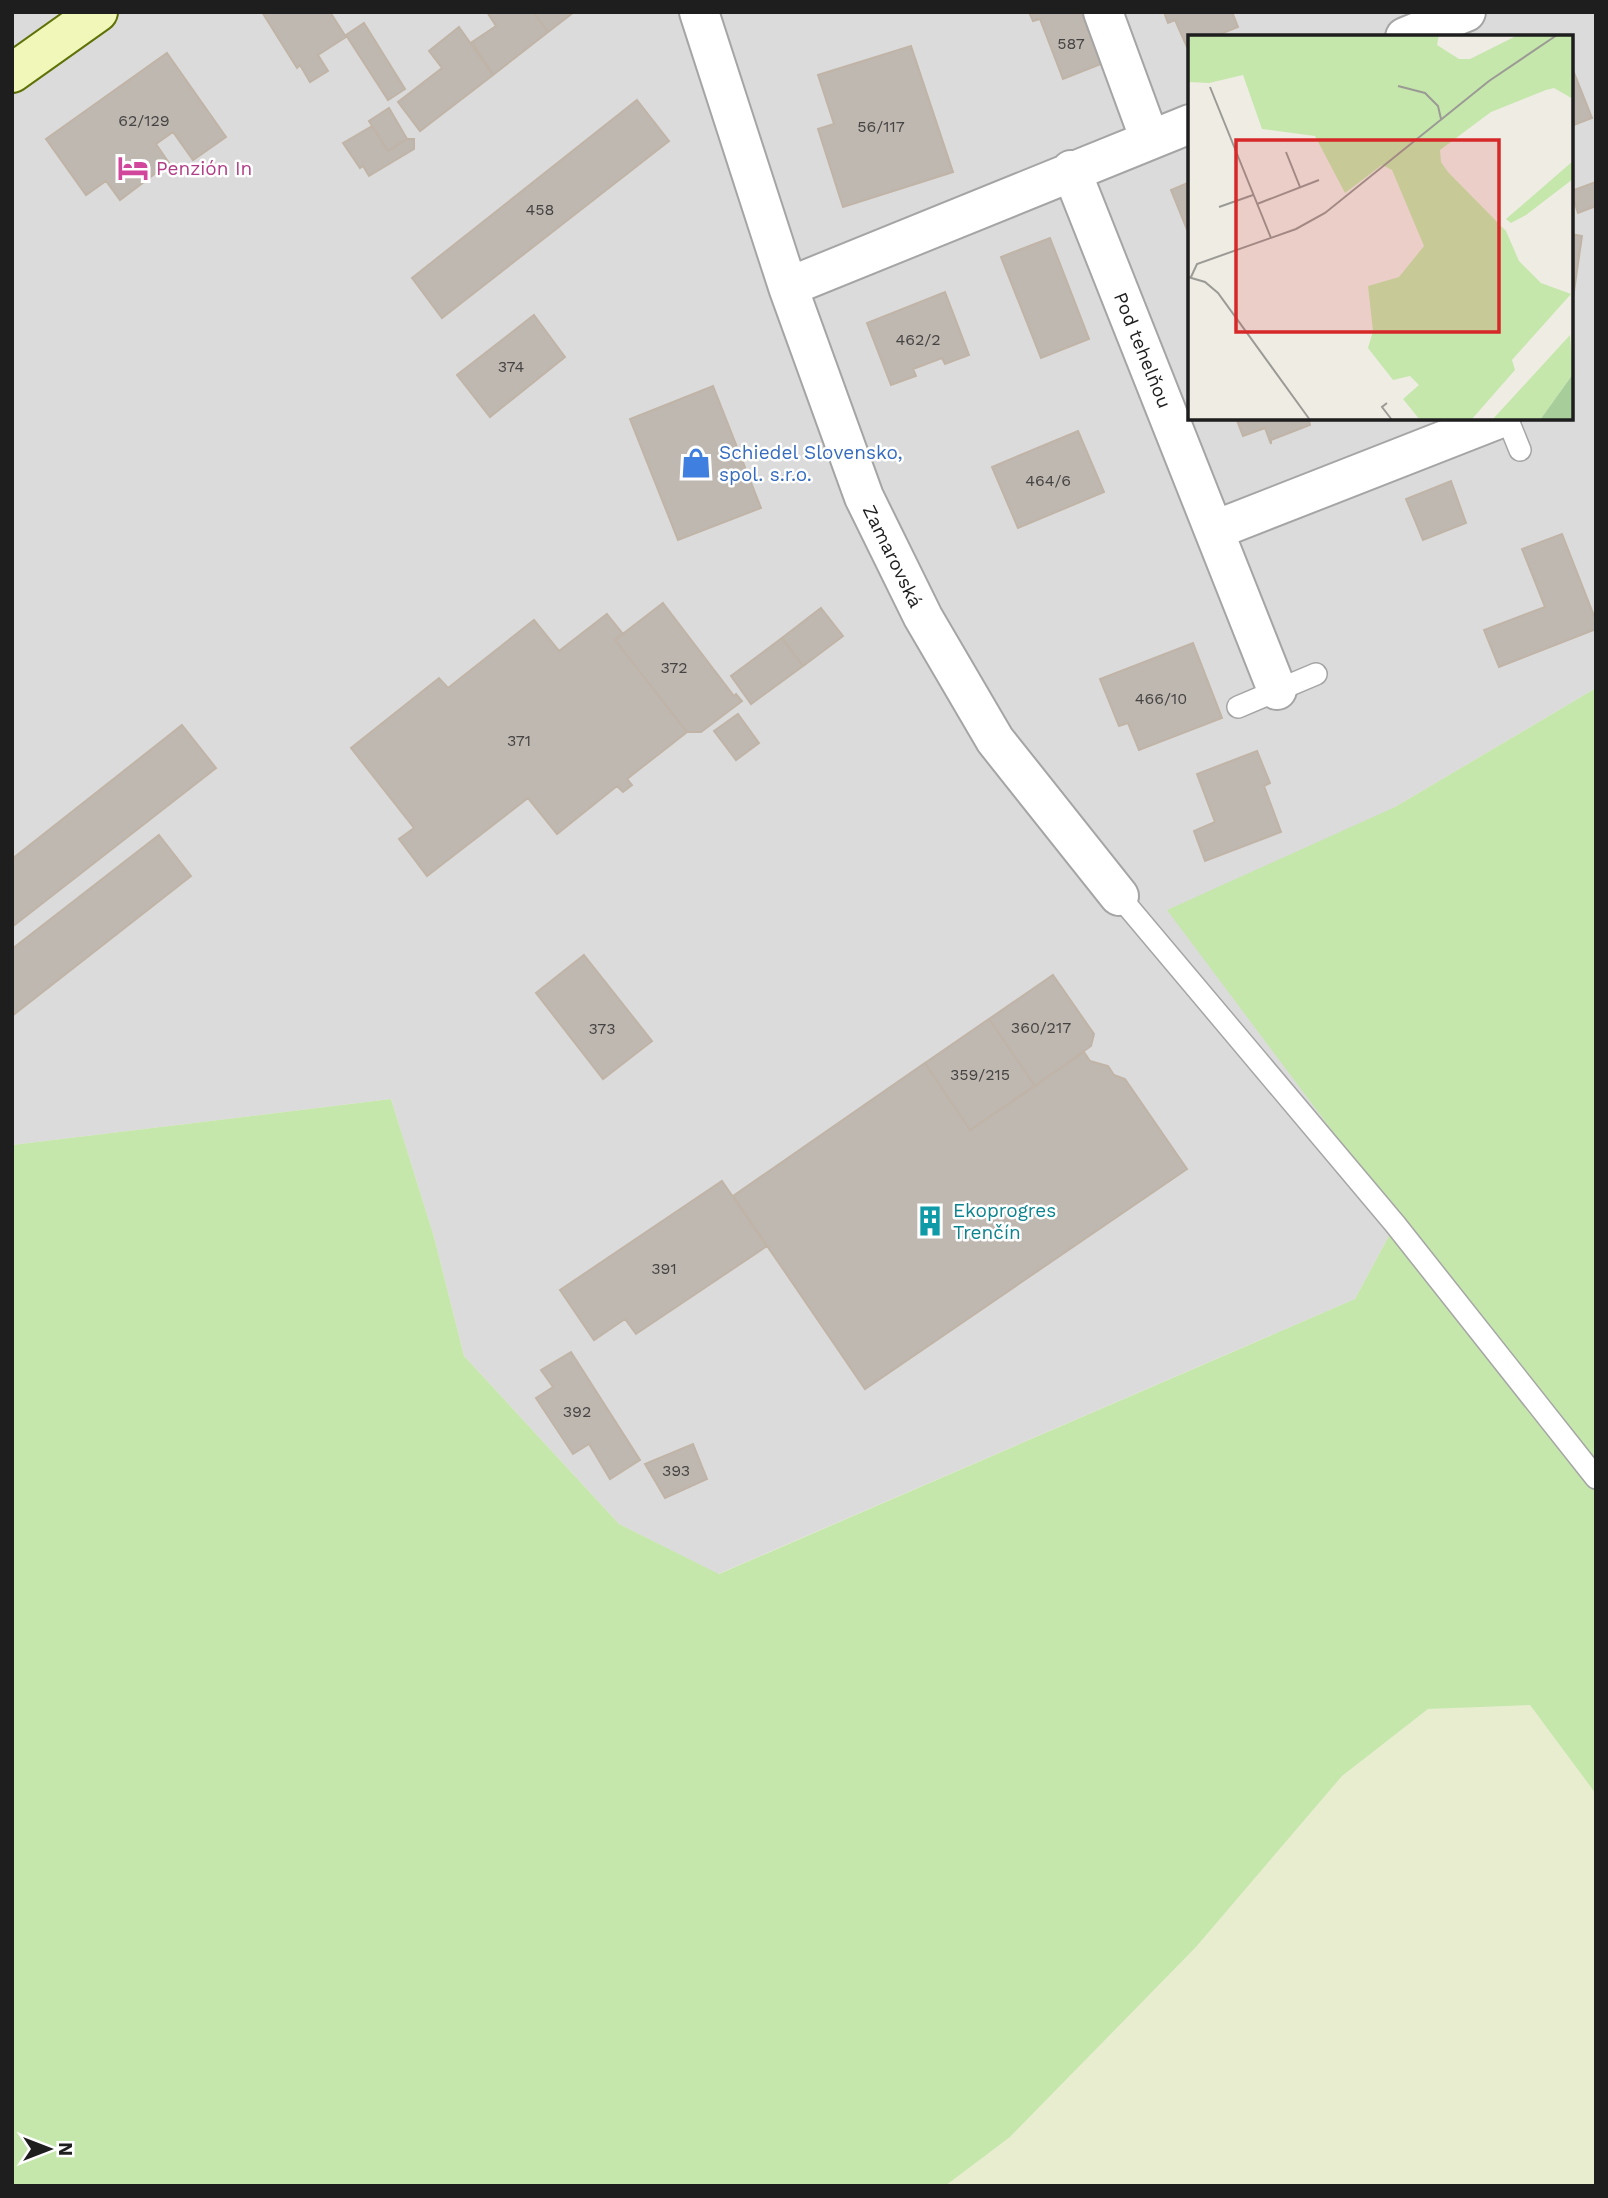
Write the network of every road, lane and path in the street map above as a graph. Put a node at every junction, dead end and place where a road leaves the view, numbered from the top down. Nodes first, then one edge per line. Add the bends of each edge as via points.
1 (98, 12) edge
2 (699, 12) edge
3 (1103, 12) edge
4 (1466, 12) edge
5 (1410, 35) edge
6 (12, 73) edge
7 (1188, 125) edge
8 (1150, 140) junction
9 (1071, 170) junction
10 (788, 287) junction
11 (1510, 434) edge
12 (1215, 530) junction
13 (1316, 674) dead end
14 (1277, 690) junction
15 (1238, 707) dead end
16 (1119, 896) joint
17 (1596, 1478) edge

1 - 6 main road
2 - 10 street, Zamarovská
3 - 8 street
4 - 5 street
7 - 8 street
8 - 9 street
9 - 10 street
9 - 12 street, Pod tehelňou
10 - 16 street, Zamarovská via 864,497 923,617 995,740
11 - 12 street
12 - 14 street, Pod tehelňou
13 - 14 lane
14 - 15 lane
16 - 17 lane via 1395,1224

